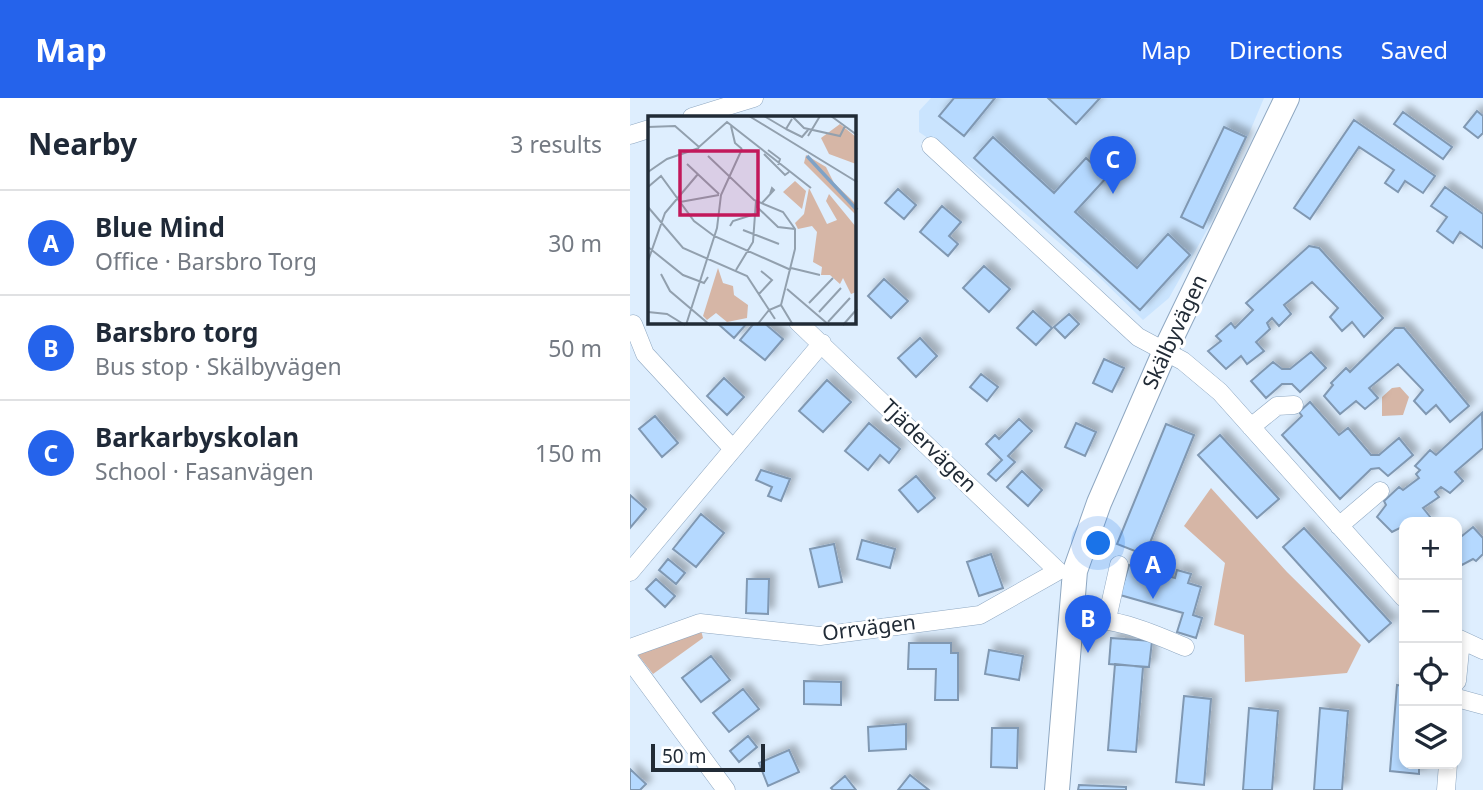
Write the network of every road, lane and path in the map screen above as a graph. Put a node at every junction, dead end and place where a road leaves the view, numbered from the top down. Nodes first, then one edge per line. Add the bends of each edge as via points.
1 (754, 98) edge
2 (1287, 98) edge
3 (695, 116) edge
4 (648, 130) edge
5 (630, 135) edge
6 (931, 146) dead end
7 (633, 324) dead end
8 (800, 324) edge
9 (822, 343) junction
10 (1165, 351) junction
11 (1294, 405) dead end
12 (1251, 427) junction
13 (733, 449) junction
14 (1380, 491) dead end
15 (1339, 526) junction
16 (1119, 565) dead end
17 (1067, 571) junction
18 (630, 572) edge
19 (1399, 592) edge
20 (1072, 619) junction
21 (1107, 619) junction
22 (1462, 640) edge
23 (1185, 647) dead end
24 (630, 648) edge
25 (1483, 650) edge
26 (630, 660) edge
27 (1462, 699) edge
28 (1483, 705) edge
29 (1447, 769) edge
30 (1442, 789) edge
31 (726, 790) edge
32 (1057, 790) edge

1 - 3 street
2 - 10 street, Skälbyvägen
4 - 5 street
6 - 10 street via 1138,337
7 - 13 street via 645,355
8 - 9 street, Tjädervägen
9 - 13 street
9 - 17 street, Tjädervägen
10 - 12 street via 1220,392
10 - 17 street, Skälbyvägen
11 - 12 street via 1277,406
12 - 15 street
13 - 18 street
14 - 15 street
15 - 19 street
16 - 21 street
17 - 20 street, Skälbyvägen
17 - 24 street, Orrvägen via 980,615 820,636 700,623
20 - 21 street
20 - 32 street, Skälbyvägen
21 - 23 street
22 - 25 street
26 - 31 street
27 - 28 street
29 - 30 street

